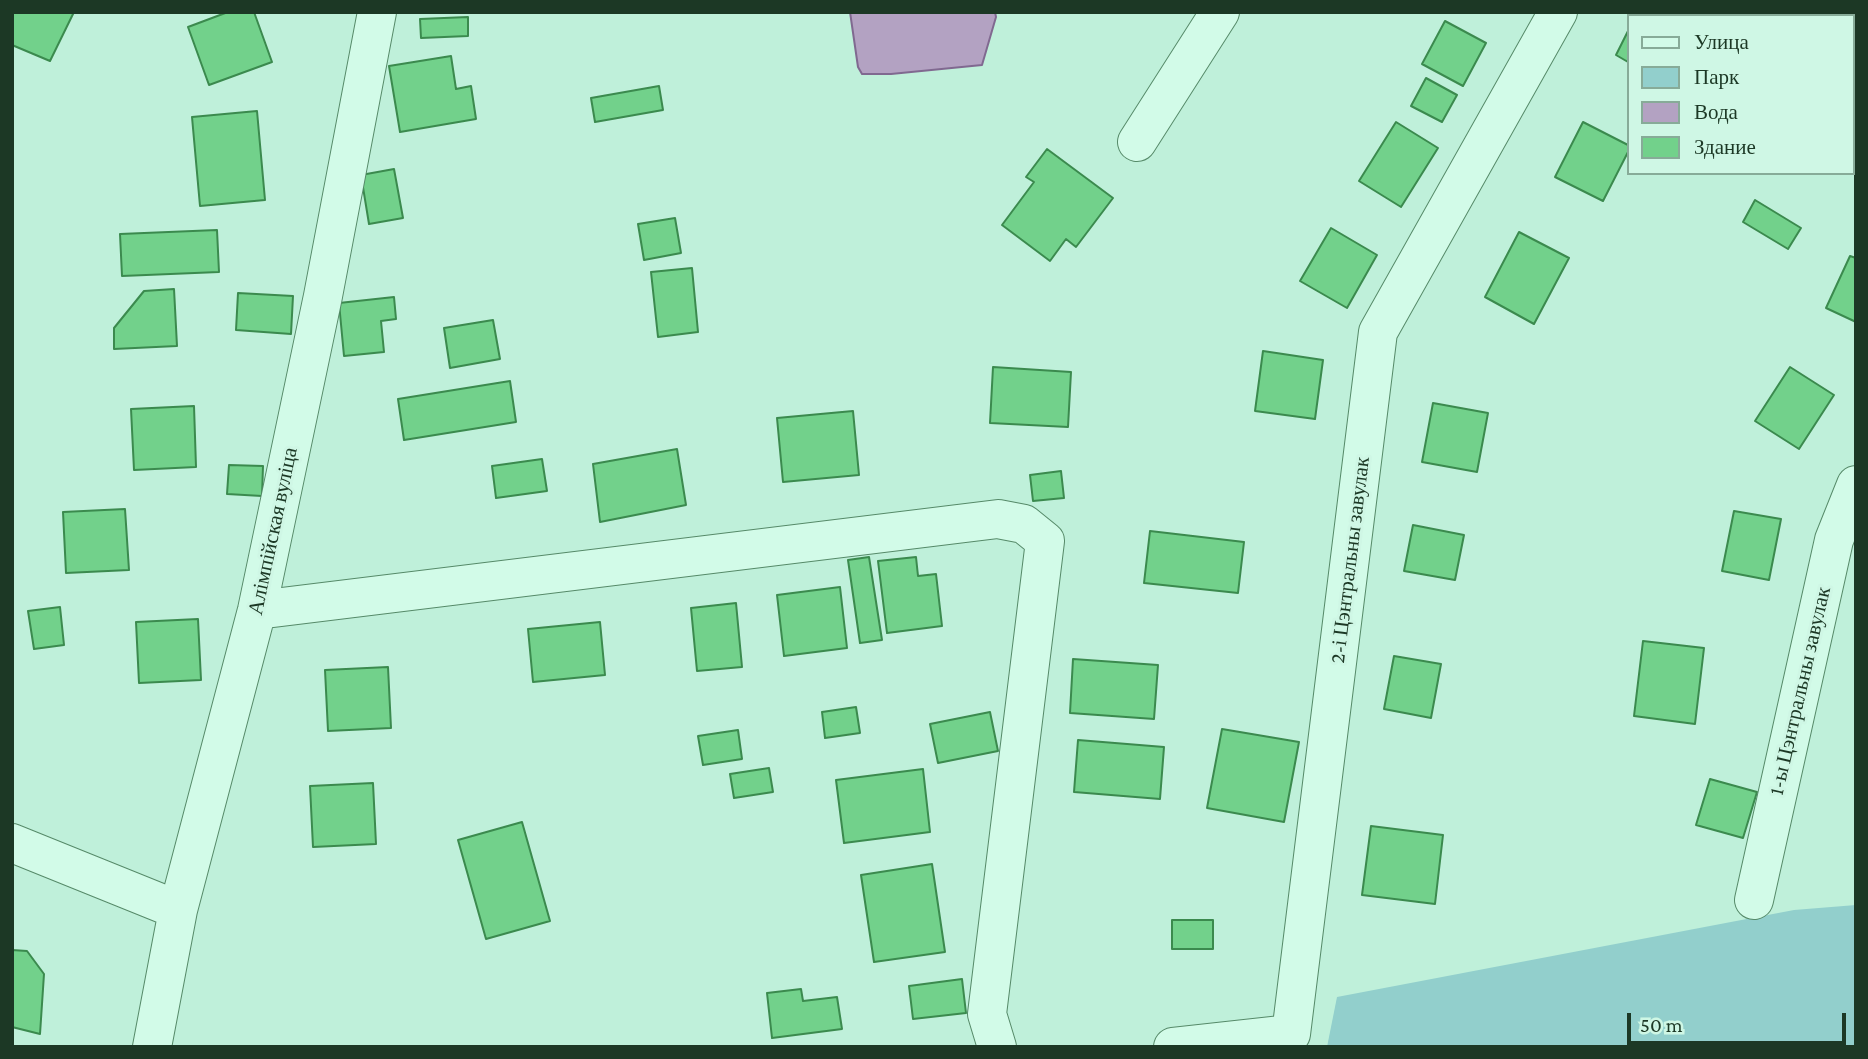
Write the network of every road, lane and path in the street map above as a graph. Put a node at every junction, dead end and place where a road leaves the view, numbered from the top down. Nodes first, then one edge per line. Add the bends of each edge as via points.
1 (377, 12) edge
2 (1220, 12) edge
3 (1558, 12) edge
4 (1137, 142) dead end
5 (1856, 485) edge
6 (257, 610) junction
7 (12, 843) edge
8 (1754, 900) dead end
9 (178, 910) junction
10 (152, 1047) edge
11 (997, 1047) edge
12 (1173, 1047) edge

1 - 6 street, Алімпійская вуліца
2 - 4 street
3 - 12 street, 2-і Цэнтральны завулак via 1378,332 1291,1034
5 - 8 street, 1-ы Цэнтральны завулак via 1834,540
6 - 9 street, Алімпійская вуліца
6 - 11 street via 998,519 1024,524 1045,541 987,1014
7 - 9 street
9 - 10 street, Алімпійская вуліца

